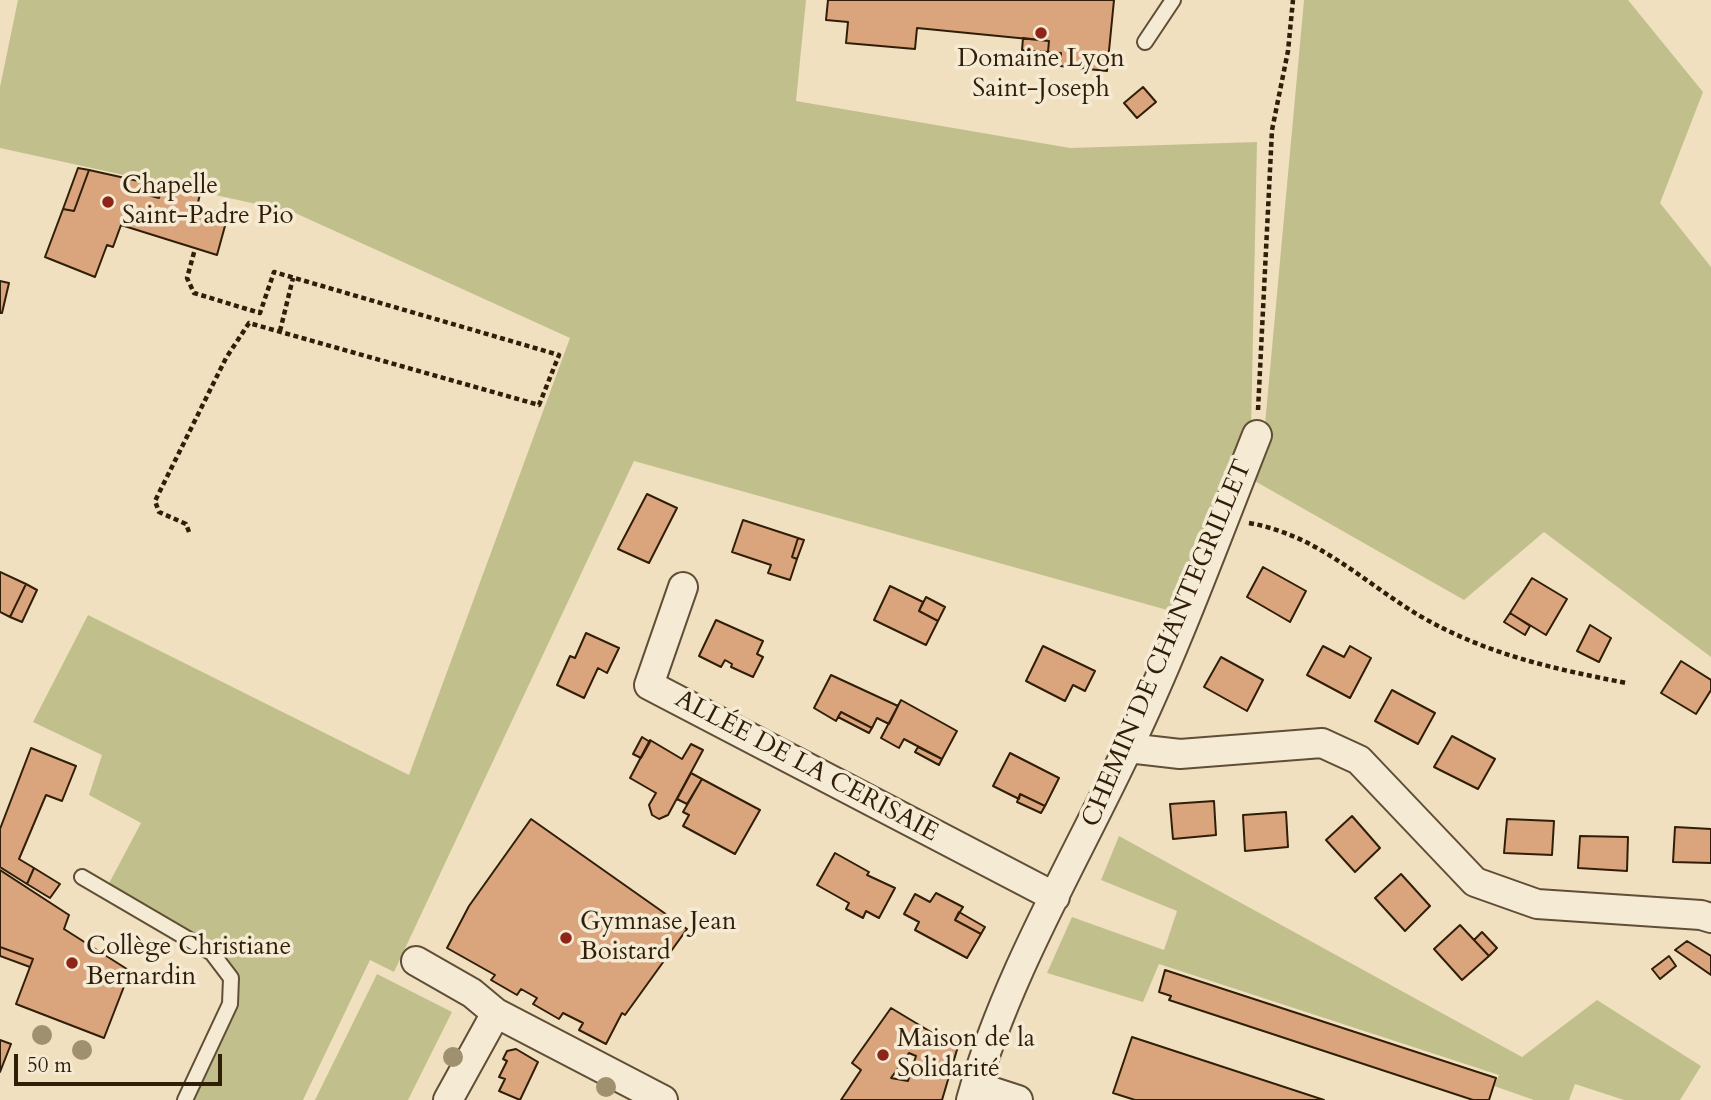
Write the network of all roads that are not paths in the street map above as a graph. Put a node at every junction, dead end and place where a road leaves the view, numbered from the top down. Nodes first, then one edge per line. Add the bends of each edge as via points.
1 (1173, 0) edge
2 (1145, 42) dead end
3 (1257, 435) road end
4 (683, 587) dead end
5 (1128, 748) junction
6 (82, 877) dead end
7 (1055, 897) junction
8 (1711, 918) edge
9 (416, 961) dead end
10 (496, 1013) junction
11 (973, 1093) edge
12 (185, 1100) edge
13 (448, 1100) edge
14 (663, 1100) edge
15 (1018, 1100) edge

1 - 2 lane
3 - 5 street, CHEMIN DE CHANTEGRILLET
4 - 7 street, ALLÉE DE LA CERISAIE via 649,685
5 - 7 street, CHEMIN DE CHANTEGRILLET
5 - 8 street via 1180,754 1322,743 1359,760 1475,882 1537,904
6 - 12 lane via 212,953 231,978 230,1004
7 - 11 street, CHEMIN DE CHANTEGRILLET via 1010,993
9 - 10 street via 472,993
10 - 13 street
10 - 14 street
11 - 15 street

